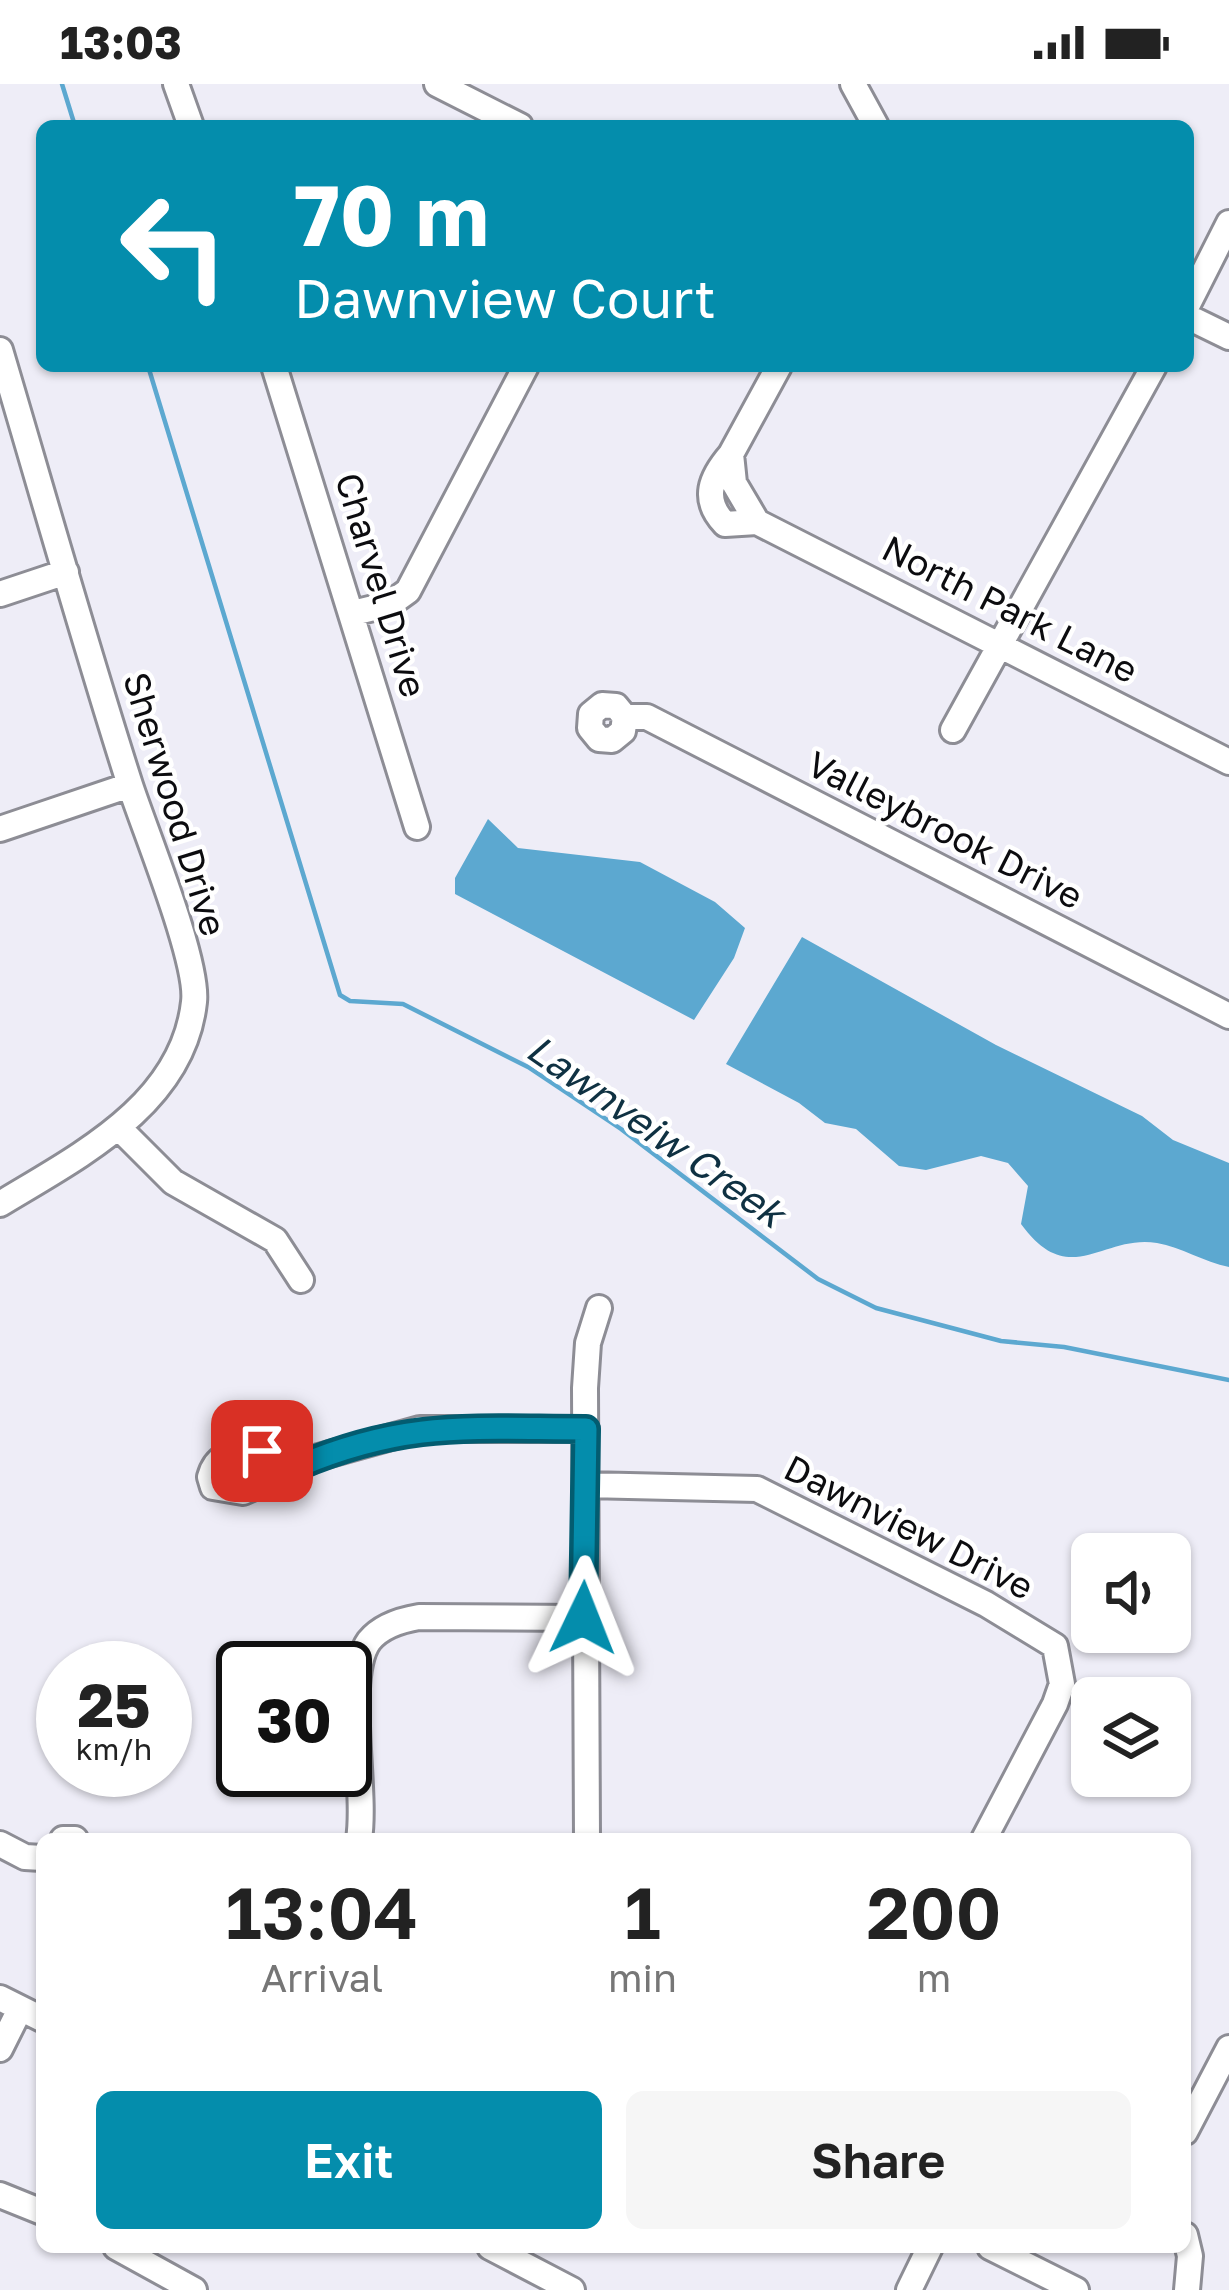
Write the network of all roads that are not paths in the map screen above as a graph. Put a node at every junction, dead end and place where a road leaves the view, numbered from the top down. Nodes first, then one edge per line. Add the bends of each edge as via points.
1 (176, 84) edge
2 (437, 84) edge
3 (853, 84) edge
4 (189, 120) edge
5 (508, 120) edge
6 (873, 120) edge
7 (1229, 223) edge
8 (1194, 292) edge
9 (1194, 320) edge
10 (1229, 338) edge
11 (0, 350) edge
12 (276, 372) edge
13 (523, 372) edge
14 (776, 372) edge
15 (1151, 372) edge
16 (731, 454) junction
17 (757, 522) junction
18 (66, 572) junction
19 (0, 595) edge
20 (352, 613) junction
21 (1000, 644) junction
22 (625, 717) dead end
23 (953, 730) dead end
24 (1229, 761) edge
25 (130, 785) junction
26 (417, 827) dead end
27 (0, 829) edge
28 (1229, 1016) edge
29 (121, 1130) junction
30 (0, 1204) edge
31 (301, 1280) dead end
32 (598, 1308) dead end
33 (586, 1429) junction
34 (299, 1466) dead end
35 (586, 1484) junction
36 (583, 1618) junction
37 (359, 1833) edge
38 (587, 1833) edge
39 (987, 1833) edge
40 (0, 1844) edge
41 (36, 1858) edge
42 (21, 2009) edge
43 (1229, 2048) edge
44 (0, 2049) edge
45 (1191, 2121) edge
46 (0, 2195) edge
47 (36, 2210) edge
48 (127, 2253) edge
49 (501, 2253) edge
50 (928, 2253) edge
51 (1002, 2253) edge
52 (1189, 2253) edge
53 (194, 2290) edge
54 (572, 2290) edge
55 (909, 2290) edge
56 (1076, 2290) edge
57 (1187, 2290) edge

1 - 4 street
2 - 5 street
3 - 6 street
7 - 8 street
9 - 10 street
11 - 18 street, Sherwood Drive
12 - 20 street, Charvel Drive
13 - 20 street via 408,591
14 - 16 street
15 - 21 street
16 - 17 street via 734,483
16 - 17 street, North Park Lane via 712,478 711,501 725,524
17 - 21 street, North Park Lane
18 - 19 street
18 - 25 street, Sherwood Drive
20 - 26 street, Charvel Drive
21 - 23 street
21 - 24 street, North Park Lane
22 - 28 street, Valleybrook Drive via 647,717
25 - 27 street
25 - 29 street, Sherwood Drive via 195,999 168,1070
29 - 30 street, Sherwood Drive
29 - 31 street via 172,1182 275,1240
32 - 33 street via 588,1342
33 - 34 street via 420,1429
33 - 35 street
35 - 36 street
35 - 39 street, Dawnview Drive via 757,1489 1055,1646 1062,1684 1055,1704
36 - 37 street via 419,1617 374,1635 358,1677
36 - 38 street
40 - 41 street
42 - 44 street
43 - 45 street
46 - 47 street
48 - 53 street
49 - 54 street
50 - 55 street
51 - 56 street
52 - 57 street

